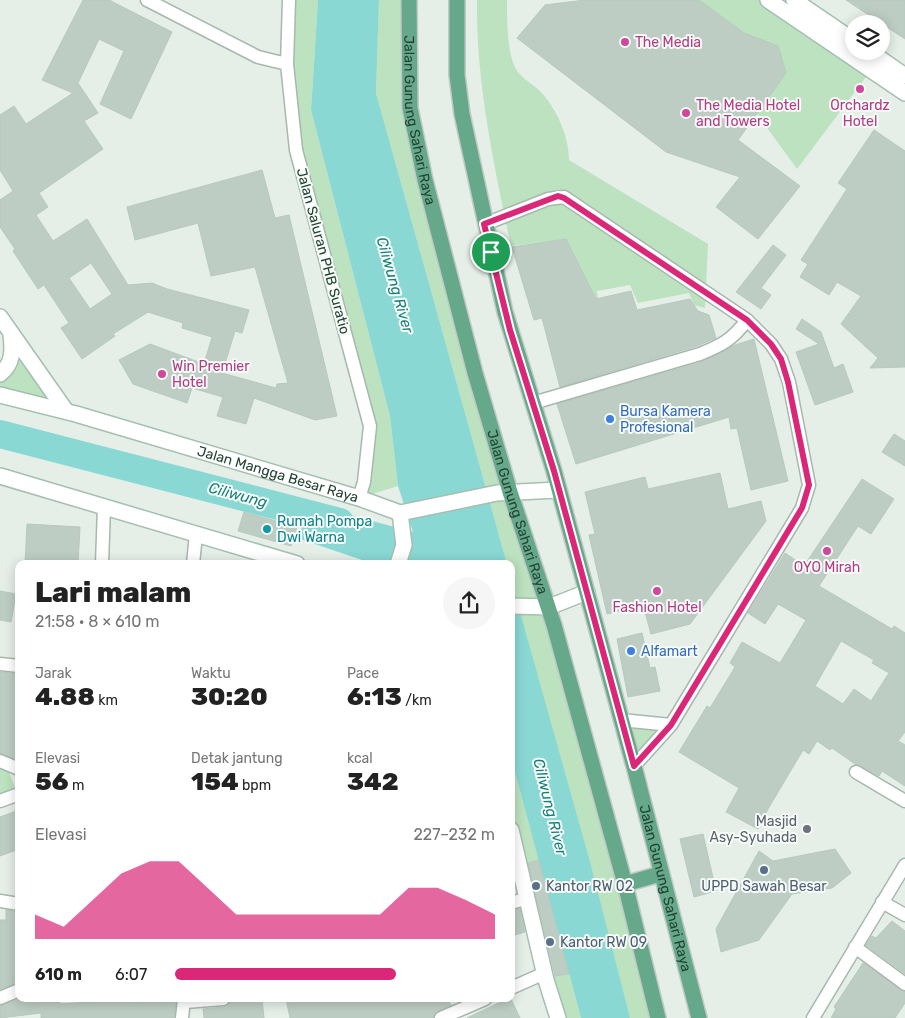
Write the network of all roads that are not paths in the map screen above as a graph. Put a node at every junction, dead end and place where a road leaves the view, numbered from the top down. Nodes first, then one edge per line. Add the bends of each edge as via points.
1 (147, 0) edge
2 (289, 0) edge
3 (409, 0) edge
4 (457, 0) edge
5 (768, 0) edge
6 (794, 0) edge
7 (845, 35) edge
8 (882, 60) edge
9 (287, 64) junction
10 (905, 76) edge
11 (905, 93) edge
12 (484, 224) junction
13 (0, 317) edge
14 (747, 320) junction
15 (11, 335) junction
16 (0, 374) edge
17 (0, 395) edge
18 (533, 403) junction
19 (66, 411) junction
20 (0, 476) edge
21 (558, 490) junction
22 (503, 493) junction
23 (360, 498) junction
24 (104, 507) junction
25 (394, 511) junction
26 (196, 534) junction
27 (102, 560) edge
28 (193, 560) edge
29 (283, 560) edge
30 (399, 560) edge
31 (587, 592) junction
32 (515, 606) edge
33 (548, 607) junction
34 (0, 664) edge
35 (15, 666) edge
36 (621, 720) junction
37 (671, 725) junction
38 (0, 761) edge
39 (634, 766) junction
40 (15, 767) edge
41 (856, 772) dead end
42 (15, 795) edge
43 (0, 801) edge
44 (905, 801) edge
45 (515, 850) edge
46 (905, 865) edge
47 (660, 874) junction
48 (625, 884) junction
49 (528, 898) junction
50 (0, 901) edge
51 (515, 902) edge
52 (882, 902) junction
53 (15, 903) edge
54 (905, 915) edge
55 (855, 947) junction
56 (545, 973) junction
57 (905, 984) edge
58 (515, 986) edge
59 (15, 992) edge
60 (0, 998) edge
61 (184, 1002) edge
62 (478, 1002) edge
63 (182, 1018) edge
64 (440, 1018) edge
65 (558, 1018) edge
66 (658, 1018) edge
67 (699, 1018) edge
68 (813, 1018) edge

1 - 9 street via 258,57
2 - 9 street, Jalan Saluran PHB Suratio
3 - 22 main road, Jalan Gunung Sahari Raya via 410,108
4 - 12 main road, Jalan Gunung Sahari Raya via 457,75
5 - 11 main road
6 - 7 main road
8 - 10 main road
9 - 23 street, Jalan Saluran PHB Suratio via 296,150 370,426
12 - 14 street via 548,199 564,198
12 - 18 main road, Jalan Gunung Sahari Raya via 510,330
13 - 15 main road
14 - 18 street via 735,336 700,354
14 - 37 street via 769,341 781,359 809,485 802,508
15 - 16 main road via 10,365
15 - 19 main road
17 - 19 main road, Jalan Mangga Besar Raya
18 - 21 main road, Jalan Gunung Sahari Raya
19 - 23 main road, Jalan Mangga Besar Raya
20 - 24 main road
21 - 22 main road
21 - 31 main road, Jalan Gunung Sahari Raya
22 - 25 main road
22 - 33 main road, Jalan Gunung Sahari Raya
23 - 25 main road, Jalan Mangga Besar Raya
24 - 26 main road
24 - 27 street
25 - 30 main road via 403,528 404,545
26 - 28 street
26 - 29 main road
31 - 33 main road
31 - 36 main road, Jalan Gunung Sahari Raya
32 - 33 main road
33 - 48 main road, Jalan Gunung Sahari Raya
34 - 35 street
36 - 37 street
36 - 39 main road, Jalan Gunung Sahari Raya
37 - 39 street
38 - 40 street
39 - 47 main road, Jalan Gunung Sahari Raya
41 - 44 street
42 - 43 street
45 - 49 main road
46 - 52 street
47 - 48 main road
47 - 67 main road, Jalan Gunung Sahari Raya
48 - 66 main road, Jalan Gunung Sahari Raya
49 - 51 street
49 - 56 main road
50 - 53 street
52 - 54 street
52 - 55 street
55 - 57 street
55 - 68 street
56 - 58 street
56 - 65 main road
59 - 60 street
61 - 63 street
62 - 64 street

